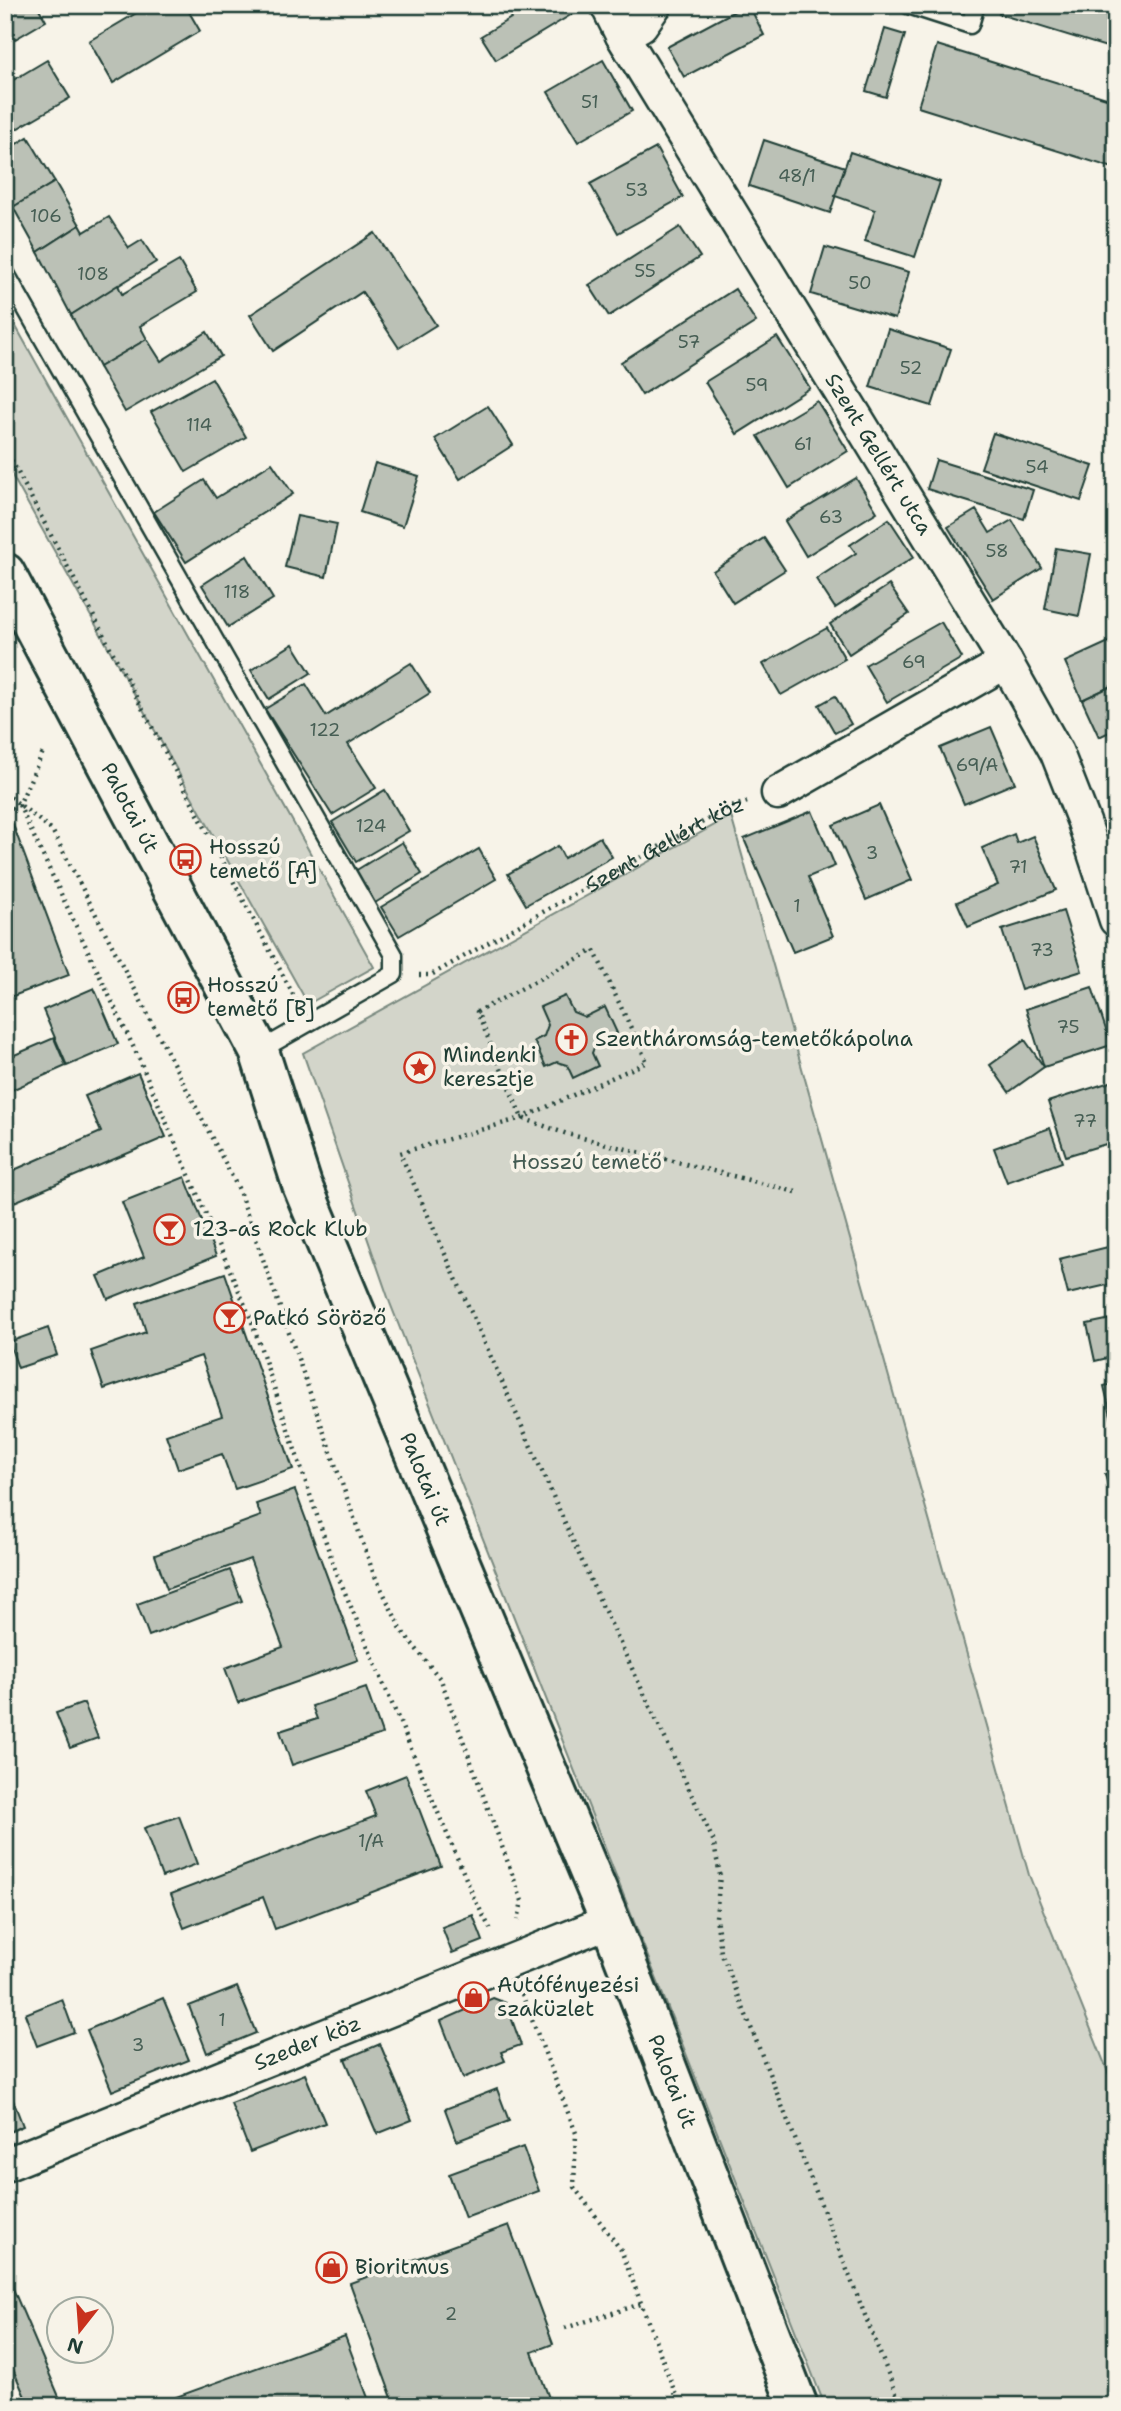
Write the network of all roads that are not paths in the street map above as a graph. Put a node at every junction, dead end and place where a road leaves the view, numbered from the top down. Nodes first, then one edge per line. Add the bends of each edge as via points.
1 (607, 5) edge
2 (654, 5) edge
3 (908, 5) edge
4 (976, 5) edge
5 (622, 34) junction
6 (5, 272) edge
7 (5, 573) edge
8 (1006, 662) junction
9 (778, 793) road end
10 (1116, 920) edge
11 (259, 1051) junction
12 (610, 1922) junction
13 (5, 2165) edge
14 (799, 2406) edge

1 - 5 street, Szent Gellért utca
2 - 5 street via 641,25
3 - 4 lane via 970,25
5 - 8 street, Szent Gellért utca
6 - 11 lane via 394,955 394,974
7 - 11 main road, Palotai út
8 - 9 street
8 - 10 street, Szent Gellért utca via 1056,753
11 - 12 main road, Palotai út via 302,1185
12 - 13 street, Szeder köz
12 - 14 main road, Palotai út

